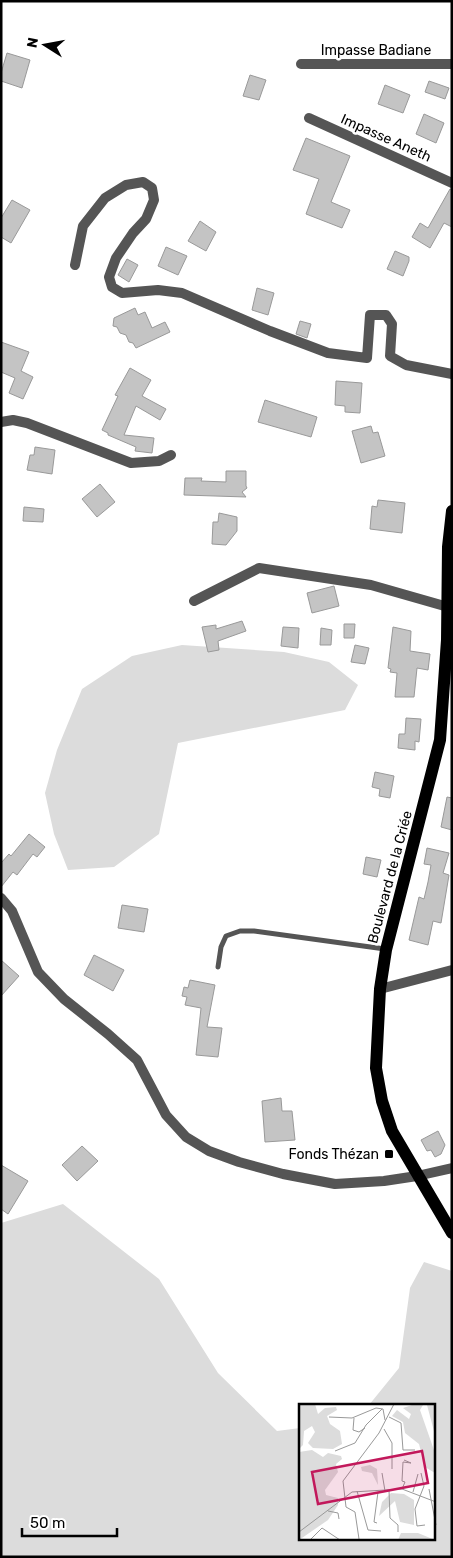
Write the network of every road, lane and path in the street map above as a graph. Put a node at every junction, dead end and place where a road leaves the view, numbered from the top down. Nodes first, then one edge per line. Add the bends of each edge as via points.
1 (301, 64) dead end
2 (452, 64) edge
3 (309, 118) dead end
4 (452, 182) edge
5 (75, 265) dead end
6 (452, 374) edge
7 (1, 422) edge
8 (171, 455) dead end
9 (452, 511) edge
10 (450, 548) edge
11 (194, 601) dead end
12 (448, 607) junction
13 (448, 702) edge
14 (1, 898) edge
15 (386, 950) junction
16 (218, 967) dead end
17 (452, 970) edge
18 (380, 989) junction
19 (452, 1168) edge
20 (417, 1176) junction
21 (452, 1234) edge

1 - 2 street, Impasse Badiane
3 - 4 street, Impasse Aneth
5 - 6 street via 83,226 105,198 126,184 143,182 152,188 154,200 146,220 133,232 116,258 109,277 112,287 122,293 158,290 182,293 328,353 367,358 370,315 386,315 392,324 390,356 406,365
7 - 8 street via 27,423 131,462 159,461
9 - 10 main road, Boulevard de la Criée
10 - 12 main road, Boulevard de la Criée
11 - 12 street via 259,568 371,585
12 - 13 main road, Boulevard de la Criée
13 - 15 main road, Boulevard de la Criée
14 - 20 street via 12,911 38,972 64,999 137,1060 166,1115 186,1137 209,1151 239,1162 334,1184
15 - 16 lane via 240,931 226,936 220,947
15 - 18 main road, Boulevard de la Criée
17 - 18 street
18 - 20 main road, Boulevard de la Criée via 376,1068 382,1101 392,1131
19 - 20 street
20 - 21 main road, Boulevard de la Criée

